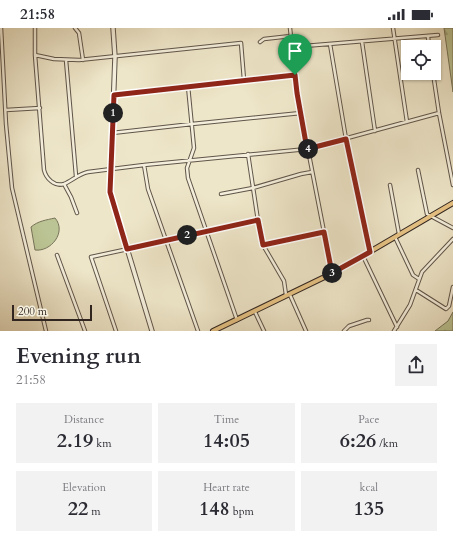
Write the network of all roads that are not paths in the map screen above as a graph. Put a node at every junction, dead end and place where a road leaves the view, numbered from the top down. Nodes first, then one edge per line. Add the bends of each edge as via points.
1 (1, 28) edge
2 (35, 28) edge
3 (75, 28) edge
4 (114, 28) edge
5 (290, 28) edge
6 (393, 28) edge
7 (438, 35) dead end
8 (291, 36) junction
9 (428, 36) junction
10 (394, 39) junction
11 (429, 40) edge
12 (260, 42) dead end
13 (362, 42) junction
14 (330, 44) junction
15 (292, 47) junction
16 (35, 55) junction
17 (115, 57) junction
18 (66, 60) junction
19 (83, 60) junction
20 (295, 75) junction
21 (244, 80) junction
22 (434, 80) edge
23 (188, 86) junction
24 (114, 95) junction
25 (40, 108) junction
26 (6, 110) junction
27 (439, 113) junction
28 (301, 114) junction
29 (407, 122) junction
30 (192, 124) junction
31 (375, 131) junction
32 (112, 133) junction
33 (346, 139) junction
34 (307, 149) junction
35 (248, 154) junction
36 (190, 160) junction
37 (144, 165) junction
38 (111, 170) junction
39 (418, 170) dead end
40 (312, 172) junction
41 (76, 176) junction
42 (64, 184) junction
43 (390, 185) dead end
44 (453, 185) edge
45 (253, 188) junction
46 (221, 194) dead end
47 (453, 203) edge
48 (77, 213) dead end
49 (432, 216) junction
50 (258, 220) junction
51 (453, 228) edge
52 (206, 231) junction
53 (324, 232) junction
54 (397, 236) junction
55 (453, 239) edge
56 (166, 240) junction
57 (263, 245) junction
58 (127, 249) junction
59 (370, 252) junction
60 (57, 255) dead end
61 (363, 256) junction
62 (332, 273) junction
63 (419, 279) junction
64 (453, 288) edge
65 (416, 290) junction
66 (288, 295) junction
67 (255, 312) junction
68 (237, 320) junction
69 (369, 320) dead end
70 (397, 327) junction
71 (219, 330) edge
72 (46, 331) edge
73 (85, 331) edge
74 (116, 331) edge
75 (152, 331) edge
76 (198, 331) edge
77 (213, 331) edge
78 (264, 331) edge
79 (306, 331) edge
80 (344, 331) edge
81 (394, 331) edge

1 - 26 street
2 - 16 street
3 - 19 street via 79,33
4 - 17 street
5 - 8 street
6 - 10 street
7 - 9 street
8 - 12 street via 264,39
8 - 15 street
9 - 10 street
9 - 11 street
10 - 13 street
10 - 29 street
13 - 14 street
13 - 31 street
14 - 15 street
14 - 33 street
15 - 20 street
16 - 18 street
16 - 25 street
17 - 19 street
17 - 21 street via 241,43
17 - 24 street
18 - 19 street
18 - 41 street
20 - 21 street
20 - 28 street
21 - 23 street
22 - 27 street
23 - 24 street
23 - 30 street
24 - 32 street
25 - 26 street
25 - 42 street via 45,173 51,181
26 - 72 street via 12,188
27 - 29 street
27 - 44 street
28 - 30 street
28 - 34 street
29 - 31 street
30 - 32 street
30 - 36 street via 194,148
31 - 33 street
32 - 38 street
33 - 34 street
33 - 59 street
34 - 35 street
34 - 40 street
35 - 36 street
35 - 45 street
36 - 37 street
36 - 52 street via 187,168 188,178
37 - 38 street
37 - 56 street via 148,189
38 - 41 street
38 - 58 street via 110,192
39 - 49 street via 427,214
40 - 45 street
40 - 53 street
41 - 42 street
42 - 48 street
43 - 54 street
45 - 46 street
45 - 50 street
47 - 49 main road
49 - 51 street
49 - 54 main road
50 - 52 street
50 - 57 street
52 - 56 street
52 - 68 street
53 - 57 street
53 - 62 street
54 - 59 main road
54 - 63 street via 413,275
55 - 63 street via 424,270
56 - 58 street
56 - 76 street
57 - 66 street via 284,280
58 - 74 street via 91,258
58 - 75 street
59 - 61 main road
60 - 73 street
61 - 62 main road
61 - 70 street
62 - 66 main road
63 - 65 street
64 - 65 street via 447,309
65 - 70 street via 407,312
66 - 67 main road
66 - 79 street
67 - 68 main road
67 - 78 street
68 - 71 main road
69 - 80 street via 349,326
70 - 81 street
71 - 77 main road

